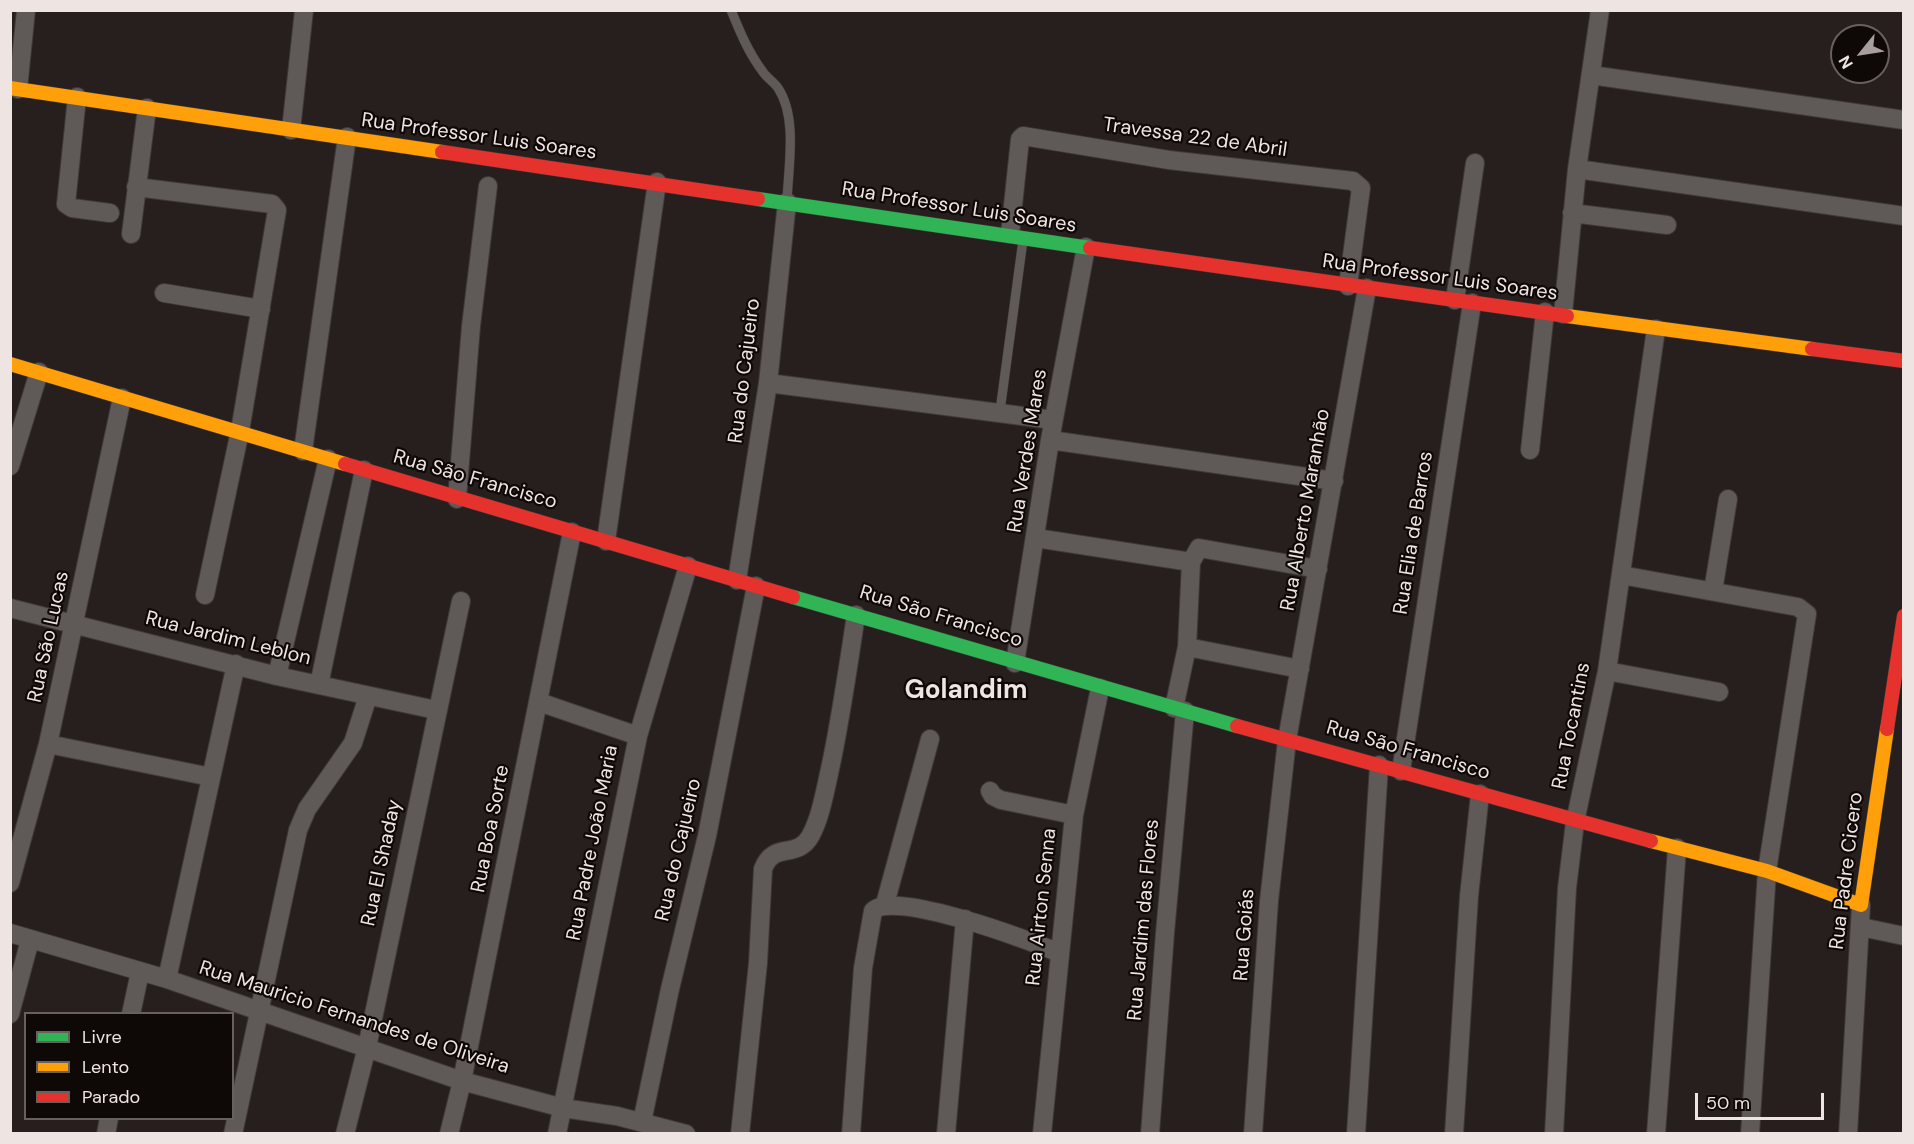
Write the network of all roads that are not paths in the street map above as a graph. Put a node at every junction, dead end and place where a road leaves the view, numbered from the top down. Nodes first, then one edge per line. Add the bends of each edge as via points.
1 (26, 10) edge
2 (304, 10) edge
3 (731, 10) edge
4 (1600, 10) edge
5 (1591, 75) junction
6 (14, 89) edge
7 (76, 97) junction
8 (147, 108) junction
9 (1904, 120) edge
10 (291, 130) junction
11 (347, 138) junction
12 (1475, 163) dead end
13 (1577, 169) junction
14 (657, 182) junction
15 (488, 186) dead end
16 (136, 188) junction
17 (787, 202) junction
18 (110, 213) dead end
19 (1572, 213) junction
20 (1904, 216) edge
21 (1667, 225) dead end
22 (131, 234) dead end
23 (1017, 236) junction
24 (1086, 247) junction
25 (1348, 286) junction
26 (1367, 288) junction
27 (164, 293) dead end
28 (1463, 301) junction
29 (261, 309) junction
30 (1554, 313) junction
31 (1656, 329) junction
32 (1904, 361) edge
33 (10, 364) edge
34 (39, 372) junction
35 (768, 383) junction
36 (122, 398) junction
37 (1000, 411) junction
38 (1053, 420) junction
39 (240, 431) junction
40 (1050, 440) junction
41 (1530, 450) dead end
42 (303, 451) junction
43 (328, 459) junction
44 (10, 466) edge
45 (364, 470) junction
46 (1334, 481) junction
47 (457, 499) junction
48 (1728, 499) dead end
49 (572, 531) junction
50 (1036, 538) junction
51 (606, 541) junction
52 (1191, 562) junction
53 (688, 566) junction
54 (1318, 569) junction
55 (1621, 575) junction
56 (737, 580) junction
57 (756, 586) junction
58 (1713, 591) junction
59 (206, 595) dead end
60 (461, 601) dead end
61 (10, 608) edge
62 (856, 615) junction
63 (1904, 616) edge
64 (76, 623) junction
65 (1187, 647) junction
66 (1015, 663) junction
67 (236, 664) junction
68 (1300, 669) junction
69 (1607, 671) junction
70 (277, 676) junction
71 (319, 685) junction
72 (1100, 687) junction
73 (1719, 692) dead end
74 (368, 696) junction
75 (539, 702) junction
76 (1180, 709) junction
77 (436, 710) junction
78 (638, 736) junction
79 (930, 739) dead end
80 (1287, 740) junction
81 (48, 744) junction
82 (1379, 765) junction
83 (1401, 771) junction
84 (211, 777) junction
85 (990, 791) dead end
86 (1480, 794) junction
87 (1074, 815) junction
88 (1575, 822) junction
89 (1677, 848) junction
90 (1767, 871) junction
91 (10, 883) edge
92 (885, 904) junction
93 (1862, 905) junction
94 (965, 919) junction
95 (1861, 927) junction
96 (10, 933) edge
97 (1904, 936) edge
98 (30, 939) junction
99 (1059, 953) junction
100 (140, 972) junction
101 (168, 980) junction
102 (260, 1011) junction
103 (131, 1012) edge
104 (10, 1014) edge
105 (367, 1047) junction
106 (462, 1081) junction
107 (562, 1108) junction
108 (642, 1122) junction
109 (615, 1125) edge
110 (233, 1134) edge
111 (345, 1134) edge
112 (449, 1134) edge
113 (557, 1134) edge
114 (686, 1134) edge
115 (740, 1134) edge
116 (850, 1134) edge
117 (946, 1134) edge
118 (1042, 1134) edge
119 (1150, 1134) edge
120 (1253, 1134) edge
121 (1356, 1134) edge
122 (1454, 1134) edge
123 (1554, 1134) edge
124 (1656, 1134) edge
125 (1750, 1134) edge
126 (1848, 1134) edge

1 - 6 street
2 - 10 street
3 - 17 lane via 746,48 779,89 786,108
4 - 5 street
5 - 9 street
5 - 13 street
6 - 7 street, Rua Professor Luis Soares
7 - 8 street, Rua Professor Luis Soares
7 - 18 street via 66,204
8 - 10 street, Rua Professor Luis Soares
8 - 16 street
10 - 11 street, Rua Professor Luis Soares
11 - 14 street, Rua Professor Luis Soares
11 - 42 street
12 - 28 street, Rua Elia de Barros
13 - 19 street
13 - 20 street
14 - 17 street, Rua Professor Luis Soares
14 - 51 street
15 - 47 street via 471,326
16 - 22 street
16 - 29 street via 276,206 278,215
17 - 23 street, Rua Professor Luis Soares
17 - 35 street, Rua do Cajueiro
19 - 21 street
19 - 30 street
23 - 24 street, Rua Professor Luis Soares
23 - 25 street, Travessa 22 de Abril via 1023,136 1169,160 1353,181 1361,188
23 - 37 lane
24 - 25 street, Rua Professor Luis Soares
24 - 38 street, Rua Verdes Mares
25 - 26 street, Rua Professor Luis Soares
26 - 28 street, Rua Professor Luis Soares
26 - 46 street, Rua Alberto Maranhão
27 - 29 street
28 - 30 street, Rua Professor Luis Soares
28 - 83 street, Rua Elia de Barros
29 - 39 street
30 - 31 street, Rua Professor Luis Soares
30 - 41 street
31 - 32 street, Rua Professor Luis Soares
31 - 55 street, Rua Tocantins
33 - 34 street, Rua São Francisco
34 - 36 street, Rua São Francisco
34 - 44 street
35 - 37 street
35 - 56 street, Rua do Cajueiro
36 - 39 street, Rua São Francisco
36 - 64 street, Rua São Lucas
37 - 38 street
38 - 40 street, Rua Verdes Mares
39 - 42 street, Rua São Francisco
39 - 59 street
40 - 46 street
40 - 50 street, Rua Verdes Mares
42 - 43 street, Rua São Francisco
43 - 45 street, Rua São Francisco
43 - 70 street
45 - 47 street, Rua São Francisco
45 - 71 street
46 - 54 street, Rua Alberto Maranhão
47 - 49 street, Rua São Francisco
48 - 58 street
49 - 51 street, Rua São Francisco
49 - 75 street, Rua Boa Sorte
50 - 52 street
50 - 66 street, Rua Verdes Mares
51 - 53 street, Rua São Francisco
52 - 54 street via 1198,548
52 - 65 street, Rua Jardim das Flores
53 - 56 street, Rua São Francisco
53 - 78 street, Rua Padre João Maria
54 - 68 street, Rua Alberto Maranhão
55 - 58 street
55 - 69 street, Rua Tocantins
56 - 57 street, Rua São Francisco
57 - 62 street, Rua São Francisco
57 - 108 street, Rua do Cajueiro via 707,836
58 - 90 street via 1798,607 1806,612 1808,620
60 - 77 street, Rua El Shaday
61 - 64 street, Rua Jardim Leblon
62 - 66 street, Rua São Francisco
62 - 115 street via 834,748 816,824 802,846 774,853 763,869 758,963
63 - 93 street, Rua Padre Cicero
64 - 67 street, Rua Jardim Leblon
64 - 81 street, Rua São Lucas
65 - 68 street
65 - 76 street, Rua Jardim das Flores
66 - 72 street, Rua São Francisco
67 - 70 street, Rua Jardim Leblon
67 - 84 street
68 - 80 street, Rua Alberto Maranhão
69 - 73 street
69 - 88 street, Rua Tocantins
70 - 71 street, Rua Jardim Leblon
71 - 74 street, Rua Jardim Leblon
72 - 76 street, Rua São Francisco
72 - 87 street, Rua Airton Senna
74 - 77 street, Rua Jardim Leblon
74 - 102 street via 353,743 307,809 298,830
75 - 78 street
75 - 106 street, Rua Boa Sorte
76 - 80 street, Rua São Francisco
76 - 119 street, Rua Jardim das Flores
77 - 105 street, Rua El Shaday
78 - 107 street, Rua Padre João Maria
79 - 92 street
80 - 82 street, Rua São Francisco
80 - 120 street, Rua Goiás via 1269,901
81 - 84 street
81 - 91 street, Rua São Lucas
82 - 83 street, Rua São Francisco
82 - 121 street
83 - 86 street, Rua São Francisco
84 - 101 street
85 - 87 street via 1001,800
86 - 88 street, Rua São Francisco
86 - 122 street via 1469,896
87 - 99 street, Rua Airton Senna
88 - 89 street, Rua São Francisco
88 - 123 street, Rua Tocantins via 1567,888
89 - 90 street, Rua São Francisco
89 - 124 street
90 - 93 street, Rua São Francisco
90 - 125 street
92 - 94 street
92 - 116 street via 873,911 863,968
93 - 95 street, Rua Padre Cicero
94 - 99 street
94 - 117 street
95 - 97 street
95 - 126 street, Rua Padre Cicero
96 - 98 street, Rua Mauricio Fernandes de Oliveira
98 - 100 street, Rua Mauricio Fernandes de Oliveira
98 - 104 street
99 - 118 street, Rua Airton Senna
100 - 101 street, Rua Mauricio Fernandes de Oliveira
100 - 103 street
101 - 102 street, Rua Mauricio Fernandes de Oliveira
102 - 105 street, Rua Mauricio Fernandes de Oliveira
102 - 110 street
105 - 106 street, Rua Mauricio Fernandes de Oliveira
105 - 111 street, Rua El Shaday
106 - 107 street, Rua Mauricio Fernandes de Oliveira
106 - 112 street, Rua Boa Sorte
107 - 109 street, Rua Mauricio Fernandes de Oliveira
107 - 113 street, Rua Padre João Maria
108 - 109 street, Rua Mauricio Fernandes de Oliveira
108 - 114 street, Rua Mauricio Fernandes de Oliveira

